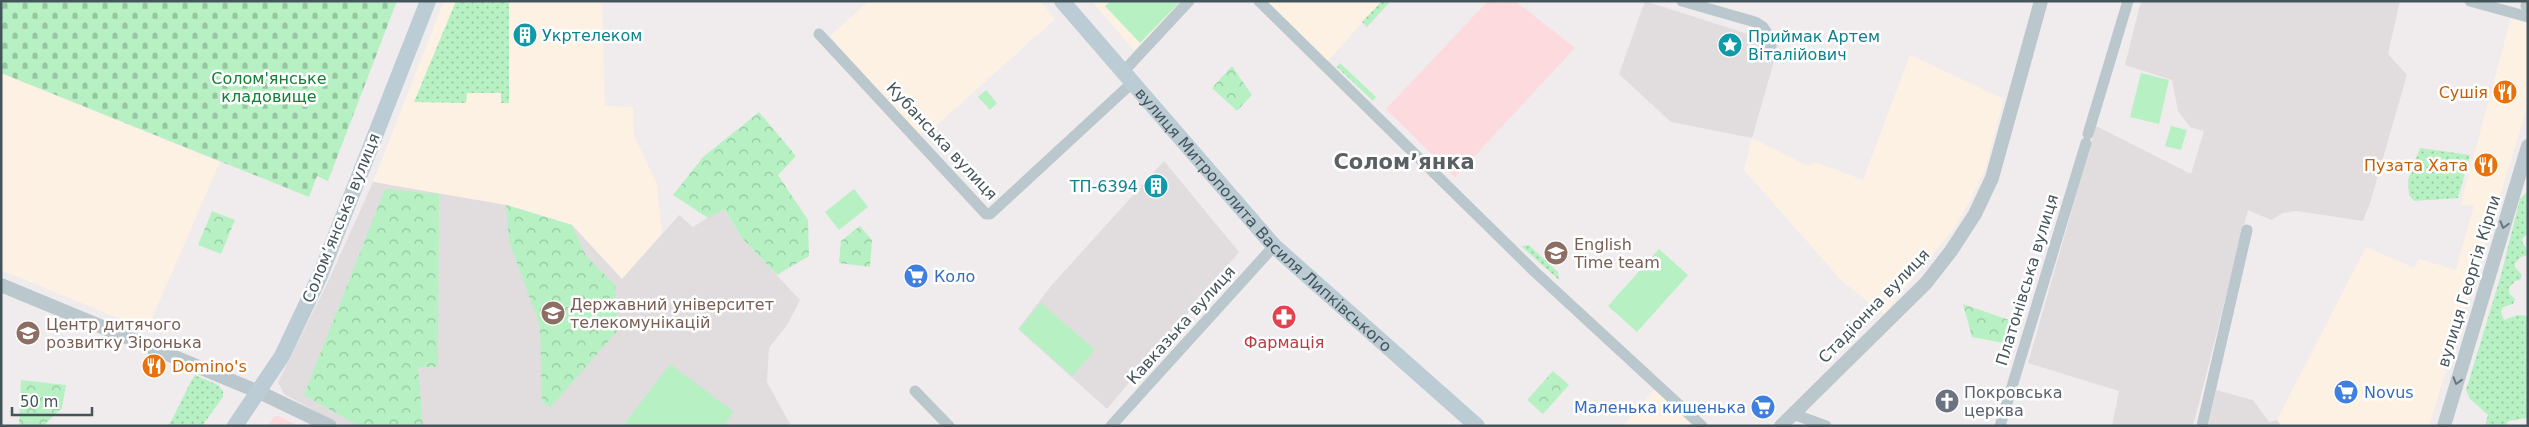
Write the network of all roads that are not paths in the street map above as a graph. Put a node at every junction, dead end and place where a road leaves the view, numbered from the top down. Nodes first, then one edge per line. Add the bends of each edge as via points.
1 (428, 1) edge
2 (1062, 1) edge
3 (1188, 1) edge
4 (1259, 1) edge
5 (1682, 1) edge
6 (2041, 1) edge
7 (2128, 1) edge
8 (2470, 1) edge
9 (2527, 8) edge
10 (819, 34) dead end
11 (1770, 52) dead end
12 (1128, 77) junction
13 (2528, 146) edge
14 (2247, 230) dead end
15 (1274, 246) junction
16 (1, 285) edge
17 (915, 391) dead end
18 (259, 392) junction
19 (1793, 414) junction
20 (235, 426) edge
21 (330, 426) edge
22 (949, 426) edge
23 (1111, 426) edge
24 (1477, 426) edge
25 (1702, 426) edge
26 (1781, 426) edge
27 (1826, 426) edge
28 (2000, 426) edge
29 (2202, 426) edge
30 (2444, 426) edge

1 - 18 main road, Соломʼянська вулиця via 319,278 282,356
2 - 12 main road, вулиця Митрополита Василя Липківського
3 - 12 street
4 - 25 street via 1535,272
5 - 11 street via 1763,27 1771,38
6 - 19 street, Стадіонна вулиця via 1992,178 1975,214 1926,283
7 - 28 street, Платонівська вулиця
8 - 9 street
10 - 12 street, Кубанська вулиця via 986,214 990,214
12 - 15 main road, вулиця Митрополита Василя Липківського
13 -> 30 street, вулиця Георгія Кірпи
14 - 29 street
15 - 23 street, Кавказька вулиця
15 - 24 main road, вулиця Митрополита Василя Липківського
16 - 18 street
17 - 22 street
18 - 20 main road, Соломʼянська вулиця
18 - 21 street
19 - 26 street, Стадіонна вулиця
19 - 27 street

